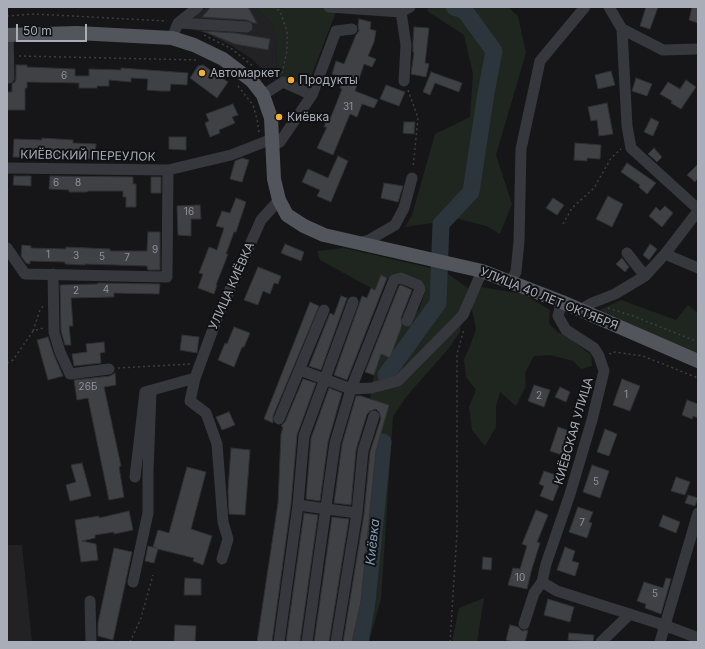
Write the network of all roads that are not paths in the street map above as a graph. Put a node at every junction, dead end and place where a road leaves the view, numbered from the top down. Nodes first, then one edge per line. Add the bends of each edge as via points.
1 (198, 7) edge
2 (328, 7) edge
3 (585, 7) edge
4 (609, 7) edge
5 (346, 8) edge
6 (368, 9) edge
7 (405, 9) edge
8 (178, 23) junction
9 (247, 27) dead end
10 (352, 29) dead end
11 (622, 29) junction
12 (7, 35) edge
13 (172, 38) junction
14 (698, 49) edge
15 (7, 78) edge
16 (404, 81) road end
17 (263, 94) junction
18 (312, 95) junction
19 (268, 143) junction
20 (7, 168) edge
21 (168, 170) junction
22 (412, 178) road end
23 (280, 200) junction
24 (698, 210) edge
25 (356, 243) junction
26 (7, 248) edge
27 (626, 253) dead end
28 (664, 254) junction
29 (698, 268) edge
30 (477, 270) junction
31 (53, 274) junction
32 (645, 276) junction
33 (510, 282) junction
34 (353, 302) dead end
35 (562, 302) junction
36 (324, 310) dead end
37 (580, 310) junction
38 (407, 321) dead end
39 (698, 361) edge
40 (109, 369) road end
41 (300, 370) junction
42 (195, 378) junction
43 (325, 380) junction
44 (351, 389) junction
45 (152, 391) junction
46 (374, 416) dead end
47 (279, 419) dead end
48 (135, 477) dead end
49 (298, 505) junction
50 (326, 509) junction
51 (357, 513) junction
52 (698, 513) edge
53 (222, 559) dead end
54 (133, 582) dead end
55 (542, 582) junction
56 (90, 601) dead end
57 (630, 614) junction
58 (524, 624) dead end
59 (664, 625) junction
60 (698, 638) edge
61 (91, 642) edge
62 (279, 642) edge
63 (307, 642) edge
64 (336, 642) edge
65 (601, 642) edge
66 (660, 642) edge

1 - 8 street
2 - 5 street
3 - 33 street via 540,61 521,149 519,241 516,272
4 - 11 street
5 - 6 street
6 - 7 street
7 - 16 street
8 - 9 street
8 - 13 street
10 - 18 street via 336,31
11 - 14 street via 663,50
11 - 24 street via 627,126 631,148
12 - 13 main road via 77,33
12 - 15 street
13 - 17 main road via 223,59 252,81
17 - 18 street via 283,82
17 - 19 main road via 271,118
18 - 19 street via 280,142
19 - 21 street, КИЁВСКИЙ ПЕРЕУЛОК
19 - 23 main road
20 - 21 street, КИЁВСКИЙ ПЕРЕУЛОК
21 - 31 street, КИЁВСКИЙ ПЕРЕУЛОК via 167,277
22 - 25 street via 404,208 395,225 369,240
23 - 25 main road, УЛИЦА 40 ЛЕТ ОКТЯБРЯ via 287,215 304,226 324,235
23 - 42 street, УЛИЦА КИЁВКА via 261,220 216,321
24 - 28 street
25 - 30 main road, УЛИЦА 40 ЛЕТ ОКТЯБРЯ
26 - 31 street via 25,274
27 - 32 street
28 - 29 street
28 - 32 street
30 - 33 main road, УЛИЦА 40 ЛЕТ ОКТЯБРЯ
30 - 44 street via 463,315 398,381 371,388
31 - 40 street via 54,332 70,374
32 - 37 street via 615,294
33 - 35 main road, УЛИЦА 40 ЛЕТ ОКТЯБРЯ
34 - 43 street
35 - 37 main road, УЛИЦА 40 ЛЕТ ОКТЯБРЯ
35 - 55 street, КИЁВСКАЯ УЛИЦА via 558,316 566,330 594,348 604,370 594,413
36 - 41 street
37 - 39 main road, УЛИЦА 40 ЛЕТ ОКТЯБРЯ
38 - 44 street via 420,289 418,285 401,278 394,280
41 - 43 street
41 - 47 street
42 - 45 street
42 - 53 street, УЛИЦА КИЁВКА via 190,401 206,413 217,444 223,522 228,539
43 - 44 street
43 - 49 street via 304,436
44 - 50 street via 335,443
45 - 48 street via 145,392
45 - 54 street via 148,512
46 - 51 street via 363,451
49 - 50 street
49 - 62 street
50 - 51 street
50 - 63 street
51 - 64 street
52 - 59 street
55 - 57 street via 557,591
55 - 58 street, КИЁВСКАЯ УЛИЦА via 534,593
56 - 61 street
57 - 59 street
57 - 65 street
59 - 60 street
59 - 66 street

